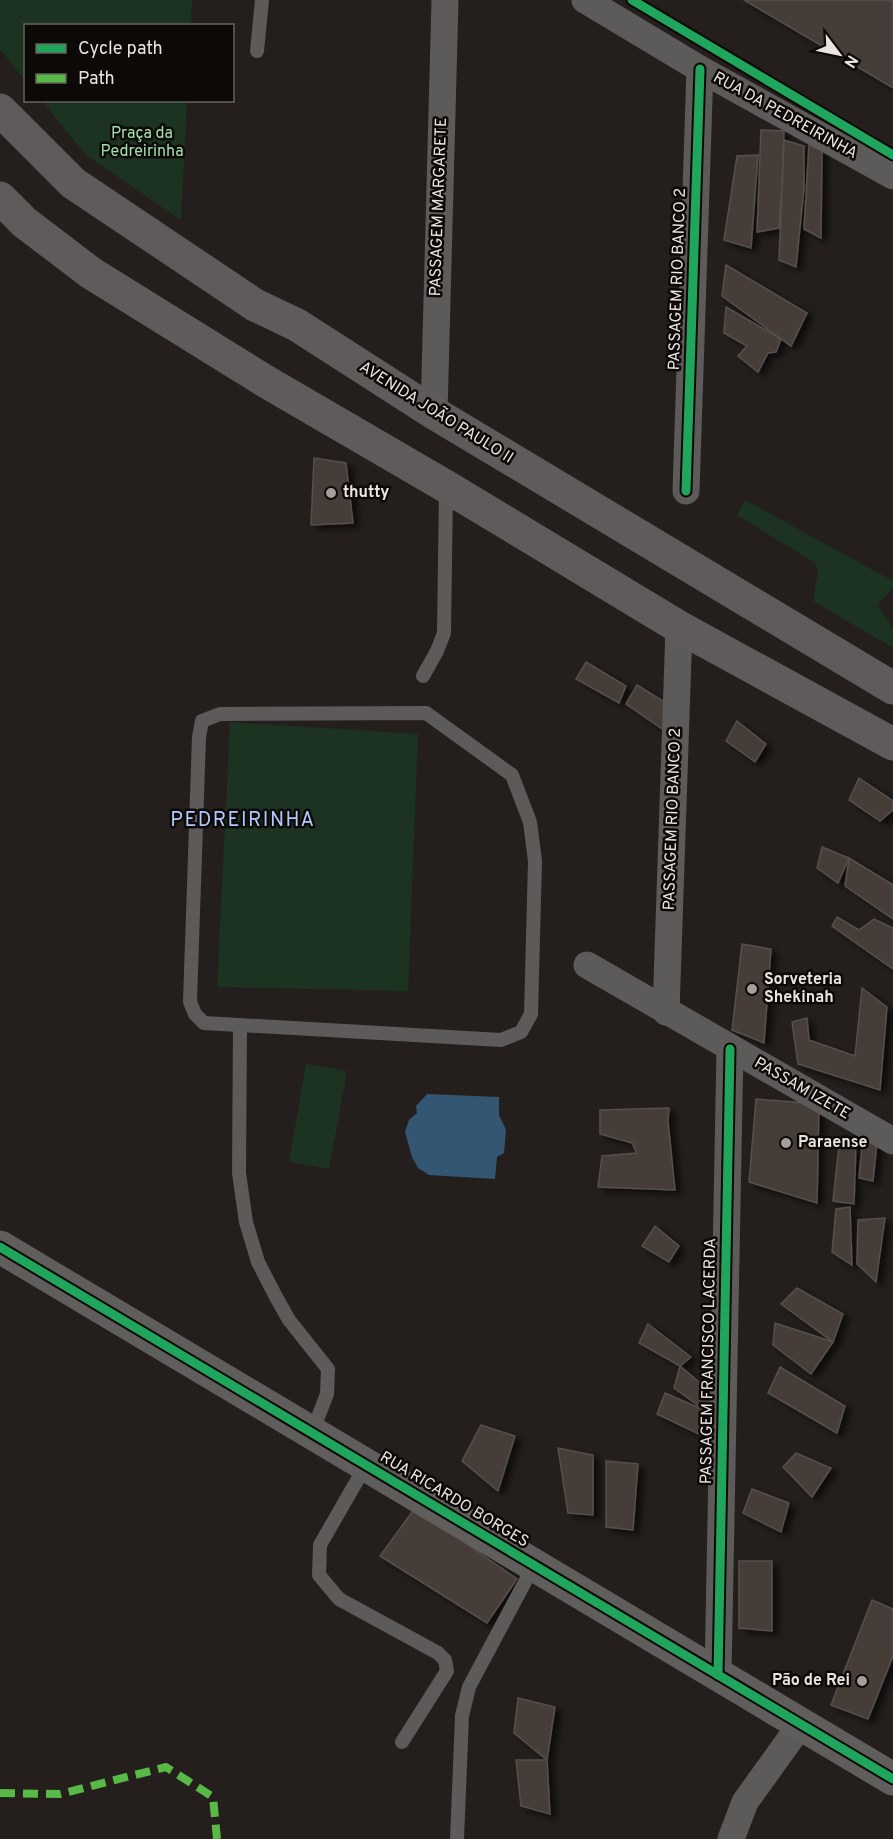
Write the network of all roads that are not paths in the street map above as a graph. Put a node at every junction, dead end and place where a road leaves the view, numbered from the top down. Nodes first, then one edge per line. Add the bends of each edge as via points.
1 (262, 0) edge
2 (445, 0) edge
3 (585, 0) edge
4 (257, 51) dead end
5 (700, 69) junction
6 (0, 110) edge
7 (893, 176) edge
8 (0, 198) edge
9 (434, 414) junction
10 (447, 487) junction
11 (686, 491) dead end
12 (679, 627) junction
13 (423, 676) dead end
14 (893, 688) edge
15 (893, 744) edge
16 (587, 965) dead end
17 (666, 1012) junction
18 (240, 1025) junction
19 (730, 1048) junction
20 (893, 1142) edge
21 (0, 1247) edge
22 (312, 1433) junction
23 (366, 1465) junction
24 (534, 1565) junction
25 (718, 1675) junction
26 (801, 1724) junction
27 (402, 1742) dead end
28 (893, 1779) edge
29 (457, 1839) edge
30 (731, 1839) edge

1 - 4 lane
2 - 9 street, PASSAGEM MARGARETE
3 - 5 street, RUA DA PEDREIRINHA
5 - 7 street, RUA DA PEDREIRINHA
5 - 11 street, PASSAGEM RIO BANCO 2
6 - 9 main road, AVENIDA JOÃO PAULO II via 74,183 255,305 297,325
8 - 10 main road via 24,222 91,273
9 - 14 main road, AVENIDA JOÃO PAULO II
10 - 12 main road
10 - 13 lane via 444,633
12 - 15 main road
12 - 17 street, PASSAGEM RIO BANCO 2
16 - 17 street, PASSAM IZETE
17 - 19 street, PASSAM IZETE
18 - 18 lane via 501,1040 521,1032 531,1014 535,861 530,822 512,775 426,713 220,714 202,721 190,1002 204,1023
18 - 22 lane via 239,1173 246,1222 258,1262 276,1297 328,1369 327,1394
19 - 20 street, PASSAM IZETE
19 - 25 street, PASSAGEM FRANCISCO LACERDA
21 - 22 street, RUA RICARDO BORGES
22 - 23 street, RUA RICARDO BORGES
23 - 24 street, RUA RICARDO BORGES
23 - 27 lane via 320,1545 319,1575 339,1599 445,1660 447,1671
24 - 25 street, RUA RICARDO BORGES
24 - 29 lane via 469,1688 462,1716
25 - 26 street, RUA RICARDO BORGES
26 - 28 street, RUA RICARDO BORGES
26 - 30 street via 745,1802

